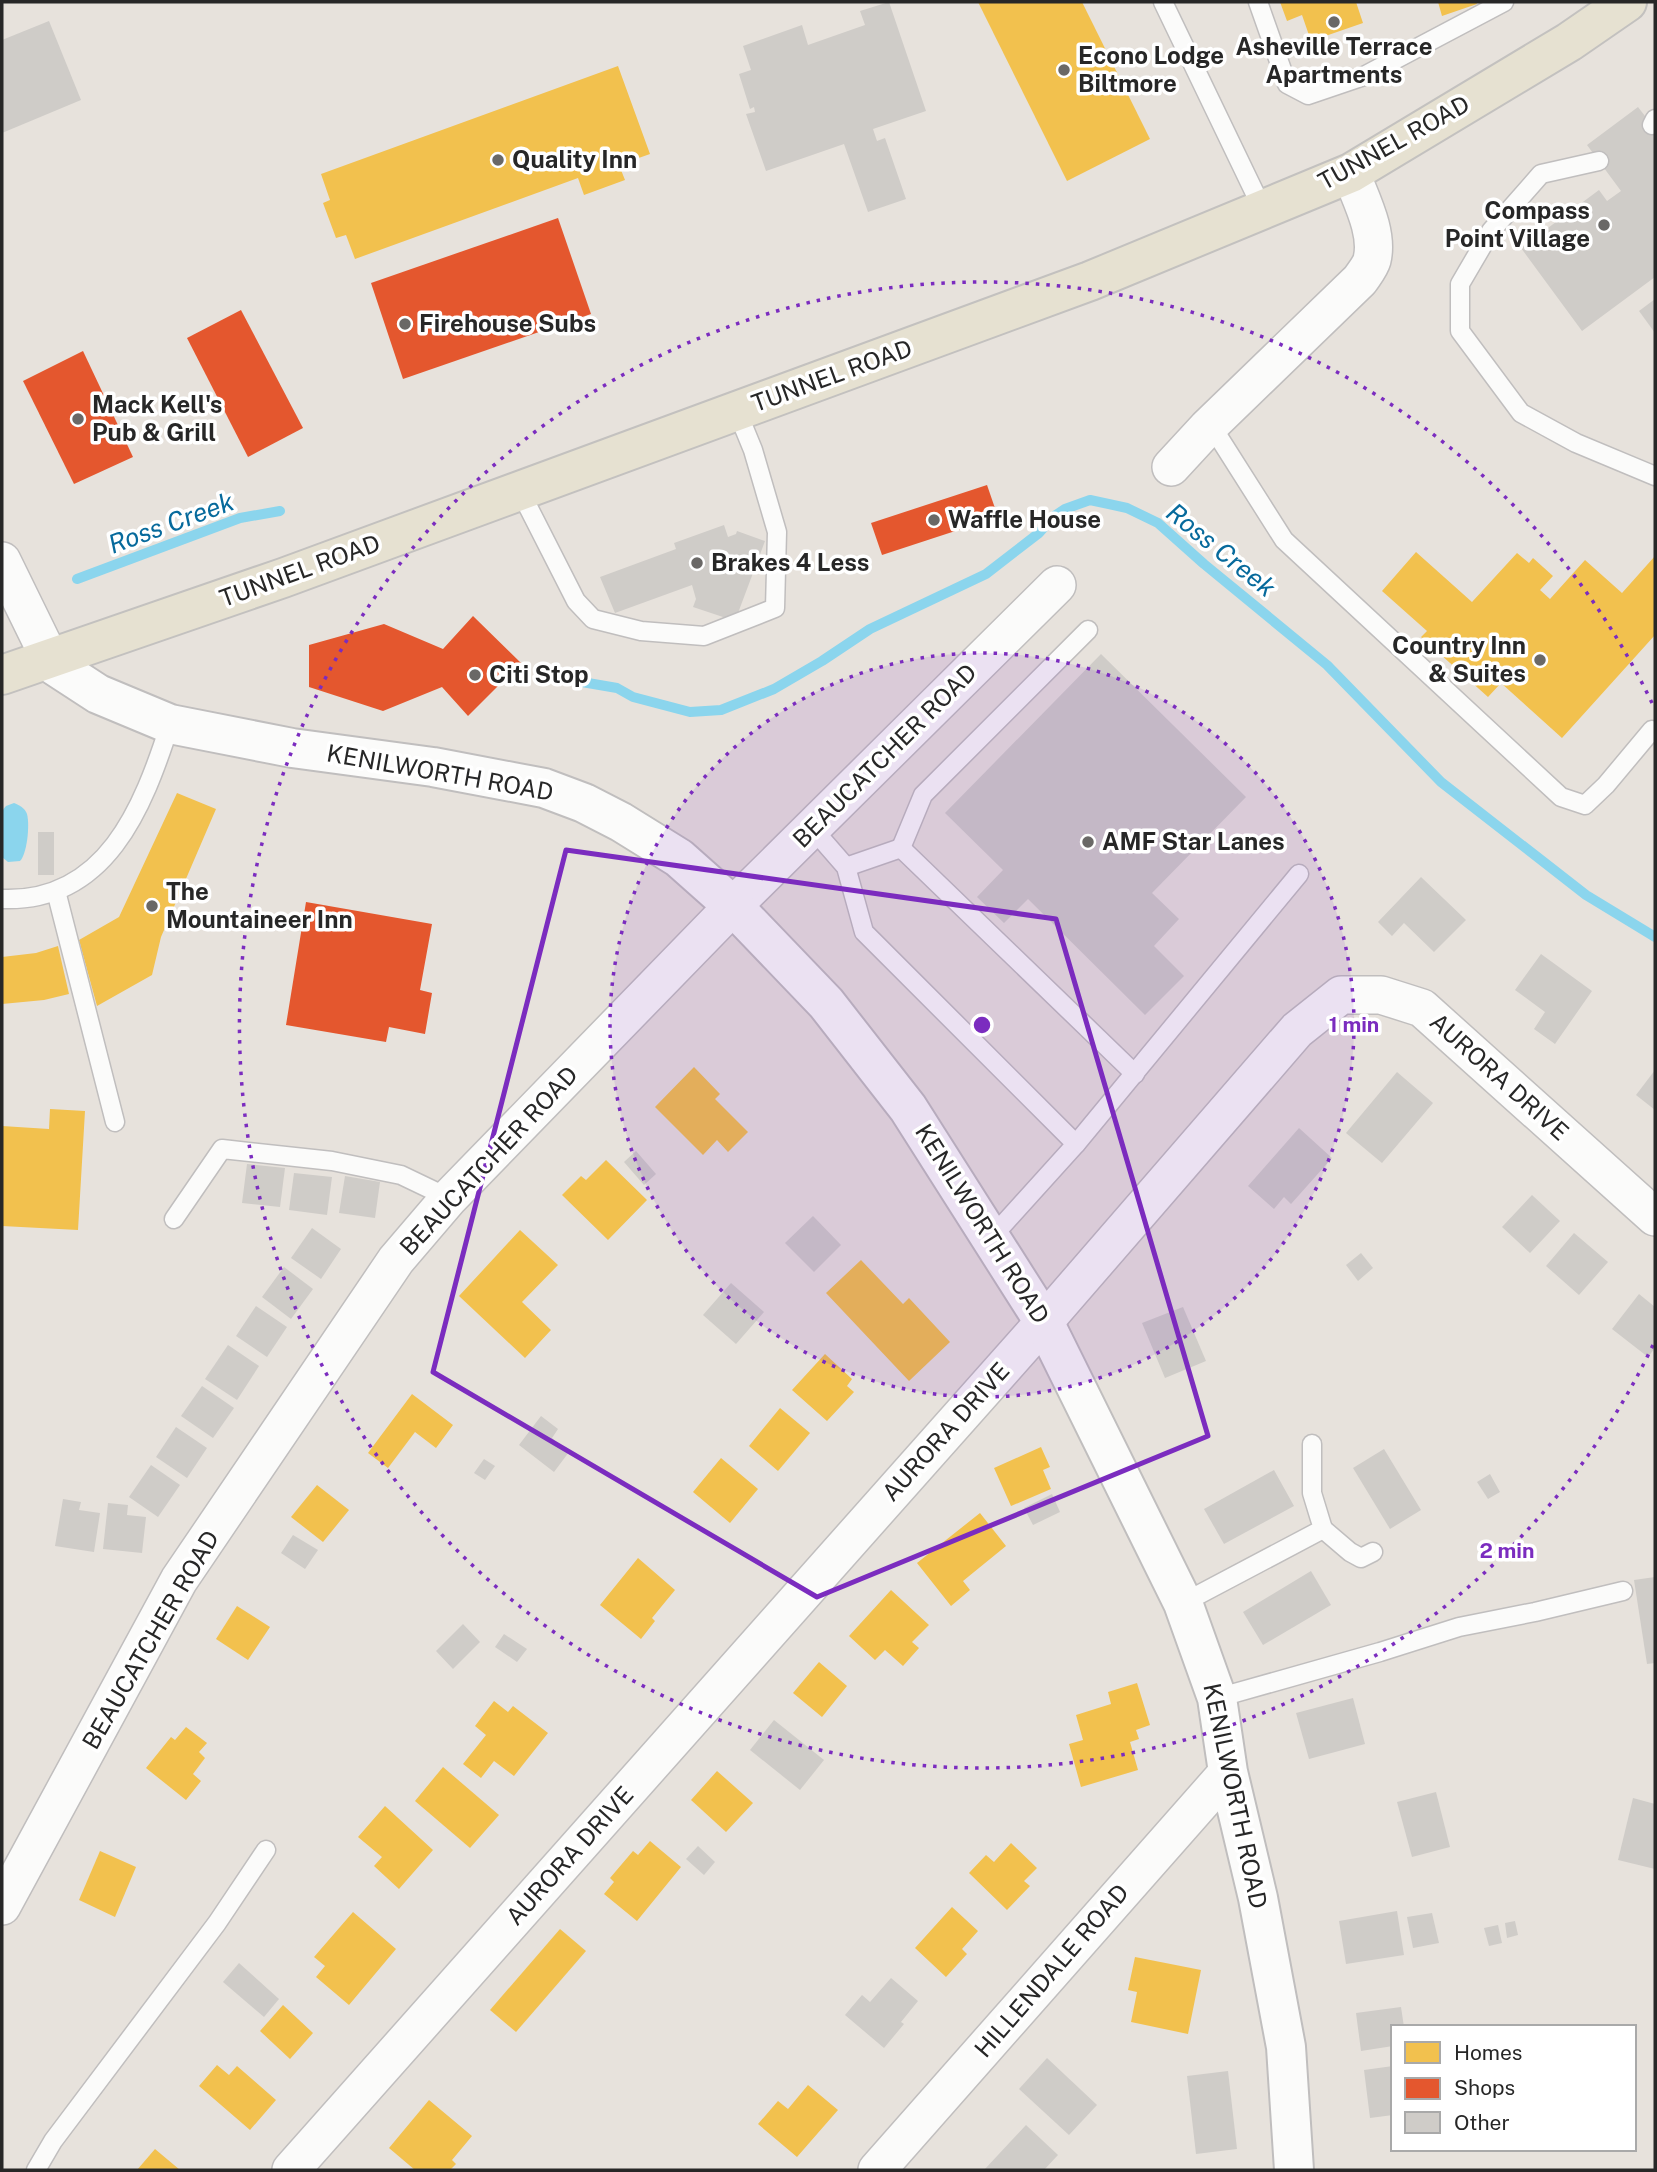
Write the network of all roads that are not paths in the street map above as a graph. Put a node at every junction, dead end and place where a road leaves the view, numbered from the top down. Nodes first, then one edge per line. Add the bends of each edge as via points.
1 (1163, 2) edge
2 (1258, 2) edge
3 (1504, 2) edge
4 (1627, 2) edge
5 (1600, 161) dead end
6 (1351, 173) junction
7 (1263, 209) junction
8 (737, 411) junction
9 (1211, 425) junction
10 (1171, 467) dead end
11 (1655, 476) edge
12 (520, 491) junction
13 (2, 561) edge
14 (1058, 585) dead end
15 (1088, 630) dead end
16 (53, 662) junction
17 (2, 675) edge
18 (170, 724) junction
19 (1652, 730) dead end
20 (812, 828) junction
21 (901, 848) junction
22 (846, 867) junction
23 (1299, 874) dead end
24 (56, 891) junction
25 (2, 899) edge
26 (733, 906) junction
27 (1135, 1074) junction
28 (115, 1122) dead end
29 (1076, 1144) junction
30 (449, 1198) junction
31 (1655, 1217) edge
32 (174, 1219) dead end
33 (991, 1238) junction
34 (1044, 1322) junction
35 (1312, 1444) dead end
36 (1323, 1529) junction
37 (1373, 1552) dead end
38 (1623, 1591) dead end
39 (1183, 1602) junction
40 (1217, 1698) junction
41 (1228, 1772) junction
42 (266, 1850) dead end
43 (2, 1906) edge
44 (36, 2170) edge
45 (291, 2170) edge
46 (877, 2170) edge
47 (1294, 2170) edge

1 - 7 lane
2 - 3 lane via 1287,84 1308,95 1364,76
4 - 6 main road, TUNNEL ROAD
5 - 11 lane via 1541,174 1491,231 1460,284 1460,331 1521,413 1576,443
6 - 7 main road, TUNNEL ROAD
6 - 9 street via 1368,219 1372,260 1360,280
7 - 8 main road, TUNNEL ROAD via 1090,281
8 - 12 main road, TUNNEL ROAD
8 - 12 lane via 776,532 775,608 704,636 641,631 593,619 576,601
9 - 10 street
9 - 19 lane via 1284,540 1561,797 1585,805
12 - 16 main road, TUNNEL ROAD
13 - 16 street
14 - 20 street, BEAUCATCHER ROAD
15 - 21 lane via 923,795
16 - 17 main road, TUNNEL ROAD
16 - 18 street, KENILWORTH ROAD via 81,700 105,719 152,728
18 - 24 lane via 146,789 120,839 92,870
18 - 26 street, KENILWORTH ROAD via 544,788 621,822 679,858
20 - 22 lane
20 - 26 street, BEAUCATCHER ROAD
21 - 22 lane
21 - 27 lane
22 - 29 lane via 864,932
23 - 27 lane
24 - 25 lane via 30,899
24 - 28 lane
26 - 30 street, BEAUCATCHER ROAD
26 - 33 street, KENILWORTH ROAD via 826,1003 892,1087
27 - 29 lane
29 - 33 lane
30 - 32 lane via 401,1175 332,1161 222,1149
30 - 43 street, BEAUCATCHER ROAD via 396,1260 179,1580
31 - 34 street, AURORA DRIVE via 1422,1008 1381,995 1341,995 1297,1030
33 - 34 street, KENILWORTH ROAD
34 - 39 street, KENILWORTH ROAD
34 - 45 street, AURORA DRIVE
35 - 36 lane via 1312,1493
36 - 37 lane via 1361,1558
36 - 39 lane
38 - 40 lane via 1459,1627
39 - 40 street, KENILWORTH ROAD
40 - 41 street, KENILWORTH ROAD
41 - 46 street, HILLENDALE ROAD
41 - 47 street, KENILWORTH ROAD via 1286,2047
42 - 44 lane

